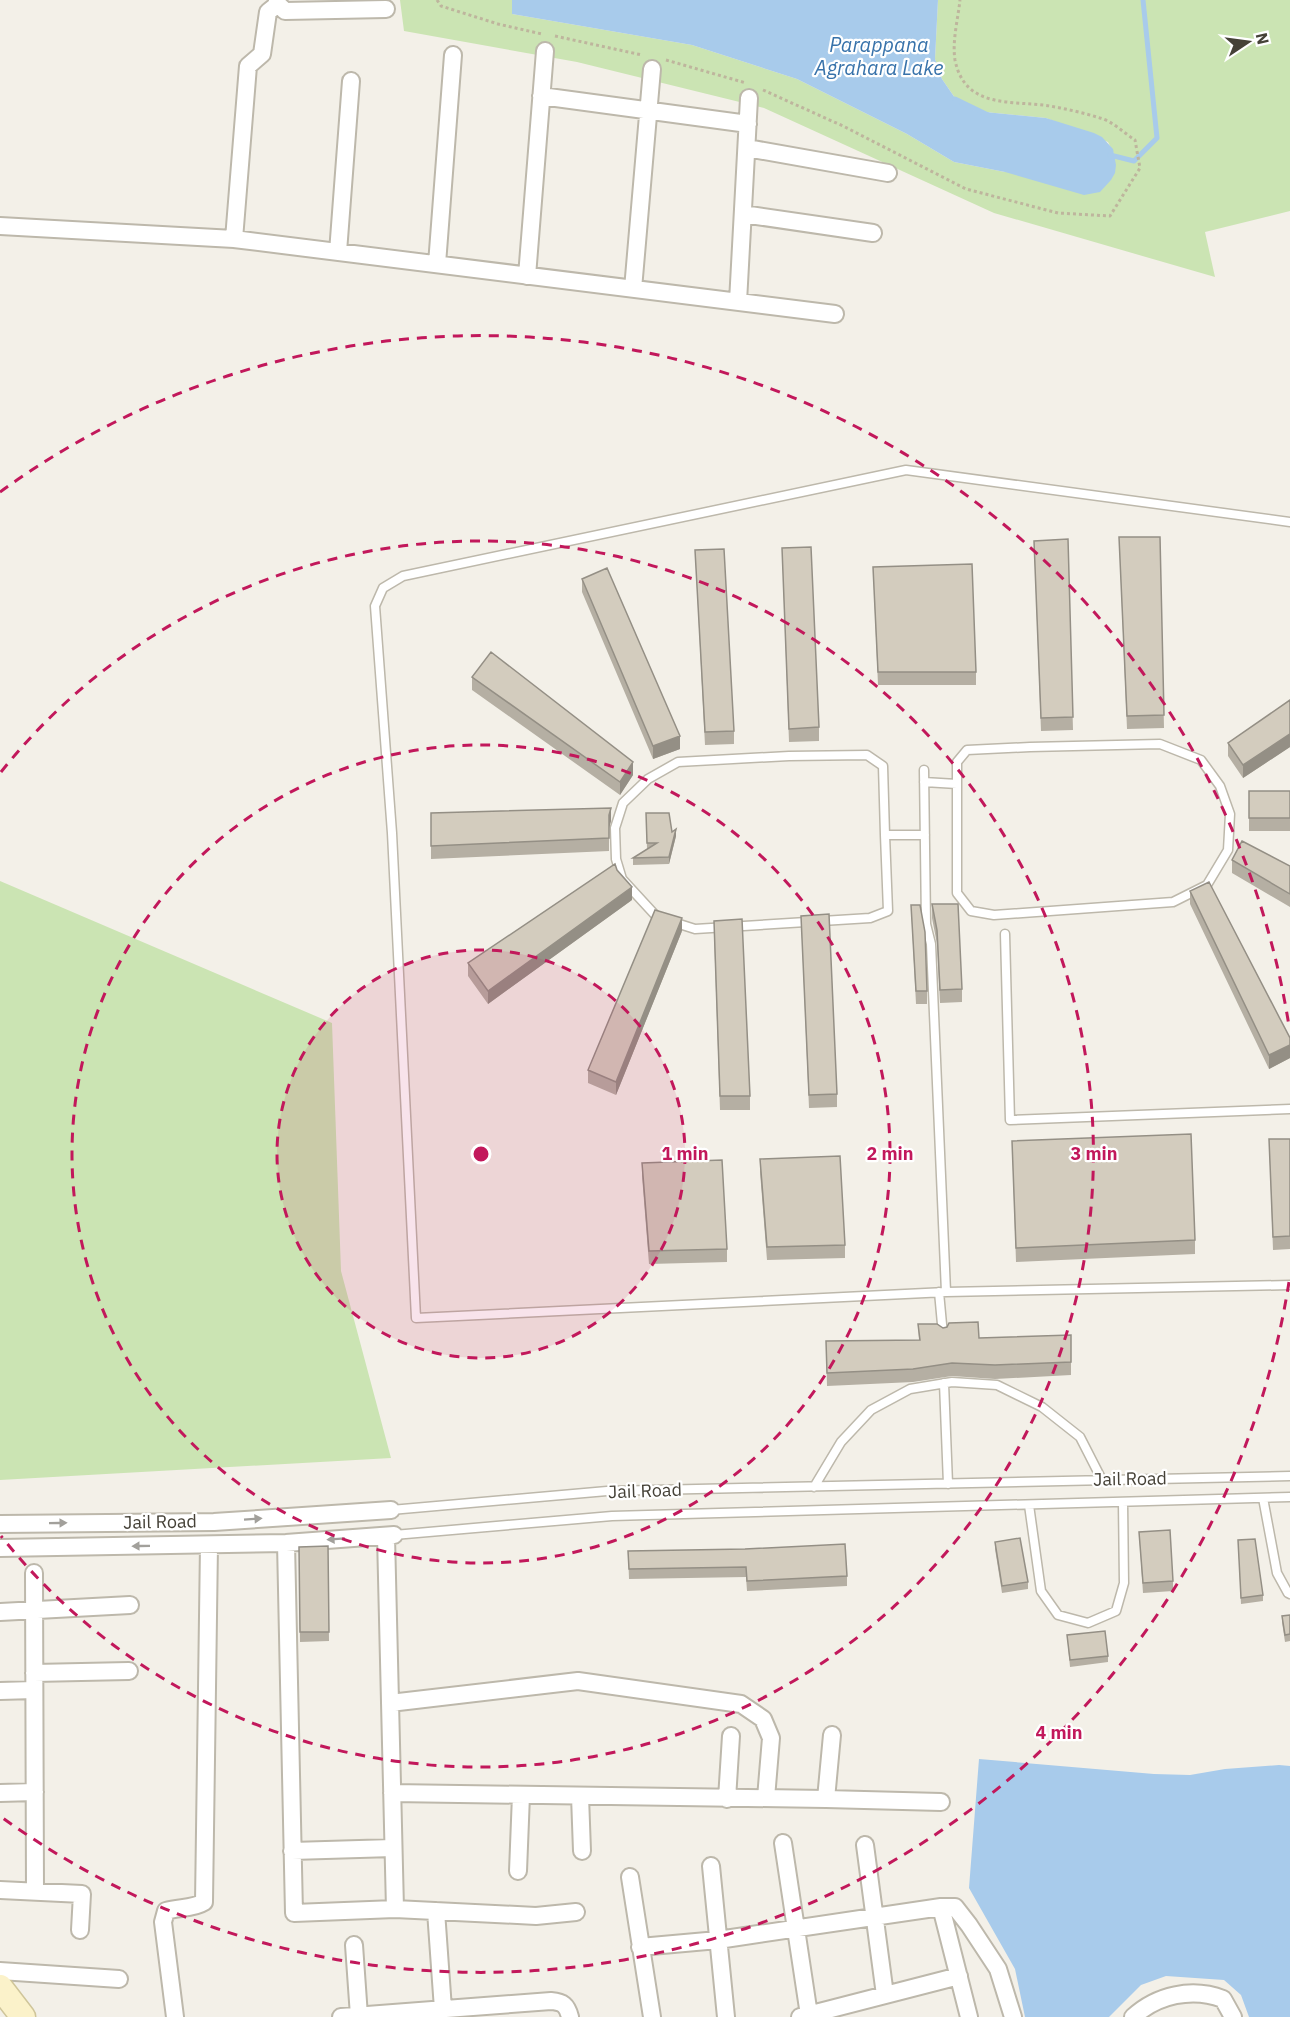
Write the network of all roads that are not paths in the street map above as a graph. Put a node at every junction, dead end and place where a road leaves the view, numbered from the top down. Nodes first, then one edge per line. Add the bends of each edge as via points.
1 (278, 2) edge
2 (386, 9) dead end
3 (545, 51) dead end
4 (453, 55) dead end
5 (653, 61) road end
6 (351, 81) dead end
7 (753, 90) road end
8 (541, 96) junction
9 (648, 110) junction
10 (748, 124) junction
11 (747, 148) junction
12 (888, 173) dead end
13 (743, 213) junction
14 (0, 226) edge
15 (873, 233) dead end
16 (234, 239) junction
17 (338, 252) junction
18 (437, 264) junction
19 (526, 276) junction
20 (633, 289) junction
21 (738, 302) junction
22 (835, 314) dead end
23 (1290, 522) edge
24 (924, 770) dead end
25 (924, 782) junction
26 (957, 784) junction
27 (925, 835) junction
28 (885, 836) junction
29 (1005, 934) dead end
30 (1290, 1109) edge
31 (1290, 1285) edge
32 (943, 1292) junction
33 (943, 1335) edge
34 (944, 1383) junction
35 (1290, 1476) edge
36 (1102, 1480) junction
37 (948, 1484) junction
38 (814, 1487) junction
39 (1290, 1497) edge
40 (1263, 1498) junction
41 (1123, 1502) junction
42 (1029, 1505) junction
43 (391, 1510) joint
44 (0, 1524) edge
45 (390, 1536) junction
46 (286, 1543) junction
47 (209, 1545) junction
48 (0, 1548) edge
49 (34, 1573) dead end
50 (1290, 1594) edge
51 (130, 1605) dead end
52 (33, 1610) junction
53 (0, 1612) edge
54 (129, 1671) dead end
55 (34, 1682) junction
56 (0, 1691) edge
57 (390, 1703) junction
58 (832, 1735) dead end
59 (731, 1736) dead end
60 (34, 1792) junction
61 (0, 1793) edge
62 (392, 1793) junction
63 (521, 1795) junction
64 (580, 1796) junction
65 (766, 1798) junction
66 (727, 1799) junction
67 (826, 1799) junction
68 (941, 1802) dead end
69 (783, 1843) dead end
70 (865, 1845) dead end
71 (393, 1848) junction
72 (292, 1851) junction
73 (582, 1851) dead end
74 (711, 1866) dead end
75 (518, 1871) dead end
76 (630, 1877) dead end
77 (0, 1890) edge
78 (35, 1891) junction
79 (941, 1907) junction
80 (395, 1909) junction
81 (436, 1911) junction
82 (576, 1912) dead end
83 (874, 1916) junction
84 (796, 1928) junction
85 (81, 1930) dead end
86 (718, 1940) junction
87 (354, 1944) dead end
88 (640, 1947) junction
89 (0, 1971) edge
90 (958, 1976) junction
91 (118, 1979) dead end
92 (0, 1987) edge
93 (885, 1995) junction
94 (443, 2009) junction
95 (359, 2016) edge
96 (804, 2016) edge
97 (23, 2017) edge
98 (175, 2017) edge
99 (341, 2017) edge
100 (570, 2017) edge
101 (652, 2017) edge
102 (726, 2017) edge
103 (969, 2017) edge
104 (1013, 2017) edge
105 (1133, 2017) edge
106 (1233, 2017) edge

1 - 2 street via 285,11
1 - 16 street via 268,12 262,54 248,66
3 - 8 street
4 - 18 street
5 - 9 street
6 - 17 street
7 - 10 street
8 - 9 street
8 - 19 street
9 - 10 street
9 - 20 street
10 - 11 street
11 - 12 street
11 - 13 street
13 - 15 street
13 - 21 street
14 - 16 street
16 - 17 street
17 - 18 street
18 - 19 street
19 - 20 street
20 - 21 street
21 - 22 street
23 - 32 lane via 906,470 403,576 383,588 375,606 392,833 416,1318
24 - 25 lane
25 - 26 lane
25 - 27 lane
26 - 26 lane via 957,762 967,750 1160,744 1201,760 1220,786 1230,814 1228,850 1208,885 1173,902 994,915 971,911 957,892
27 - 28 lane
27 - 32 lane
28 - 28 lane via 888,911 870,918 695,929 657,918 622,879 616,859 615,828 623,803 648,779 678,762 867,755 883,766
29 - 30 lane via 1010,1119
31 - 32 lane
32 - 33 lane
34 - 36 lane via 997,1385 1042,1407 1080,1437
34 - 37 lane
34 - 38 lane via 910,1389 871,1410 841,1442
35 - 36 lane, Jail Road
36 - 37 lane, Jail Road
37 - 38 lane, Jail Road
38 - 43 lane, Jail Road via 607,1491
39 - 40 lane
40 - 41 lane
40 - 50 lane via 1277,1573
41 - 42 lane
41 - 42 lane via 1122,1592 1116,1611 1088,1623 1058,1615 1041,1591
42 - 45 lane via 612,1516
44 -> 43 street, Jail Road via 214,1522
45 -> 46 street
45 - 57 street
46 - 47 street
46 - 72 street
47 -> 48 street
47 - 98 street via 204,1902 166,1911
49 - 52 street
51 - 52 street
52 - 53 street
52 - 55 street
54 - 55 street
55 - 56 street
55 - 60 street
57 - 62 street
57 - 65 street via 578,1681 741,1704 763,1719 771,1738
58 - 67 street
59 - 66 street
60 - 61 street
60 - 78 street
62 - 63 street
62 - 71 street
63 - 64 street
63 - 75 street
64 - 66 street
64 - 73 street
65 - 66 street
65 - 67 street
67 - 68 street
69 - 84 street
70 - 83 street
71 - 72 street
71 - 80 street
72 - 80 street via 294,1913
74 - 86 street
76 - 88 street
77 - 78 street
78 - 85 street via 82,1894
79 - 83 street
79 - 90 street
79 - 104 street via 955,1907 998,1969
80 - 81 street
81 - 82 street via 525,1916
81 - 94 street
83 - 84 street
83 - 93 street
84 - 86 street
84 - 96 street
86 - 88 street
86 - 102 street
87 - 95 street
88 - 101 street
89 - 91 street
90 - 93 street
90 - 103 street
92 - 97 main road
93 - 96 street
94 - 95 street
94 - 100 street via 560,2001
95 - 99 street
105 - 106 street via 1155,2001 1210,1994 1223,1999

